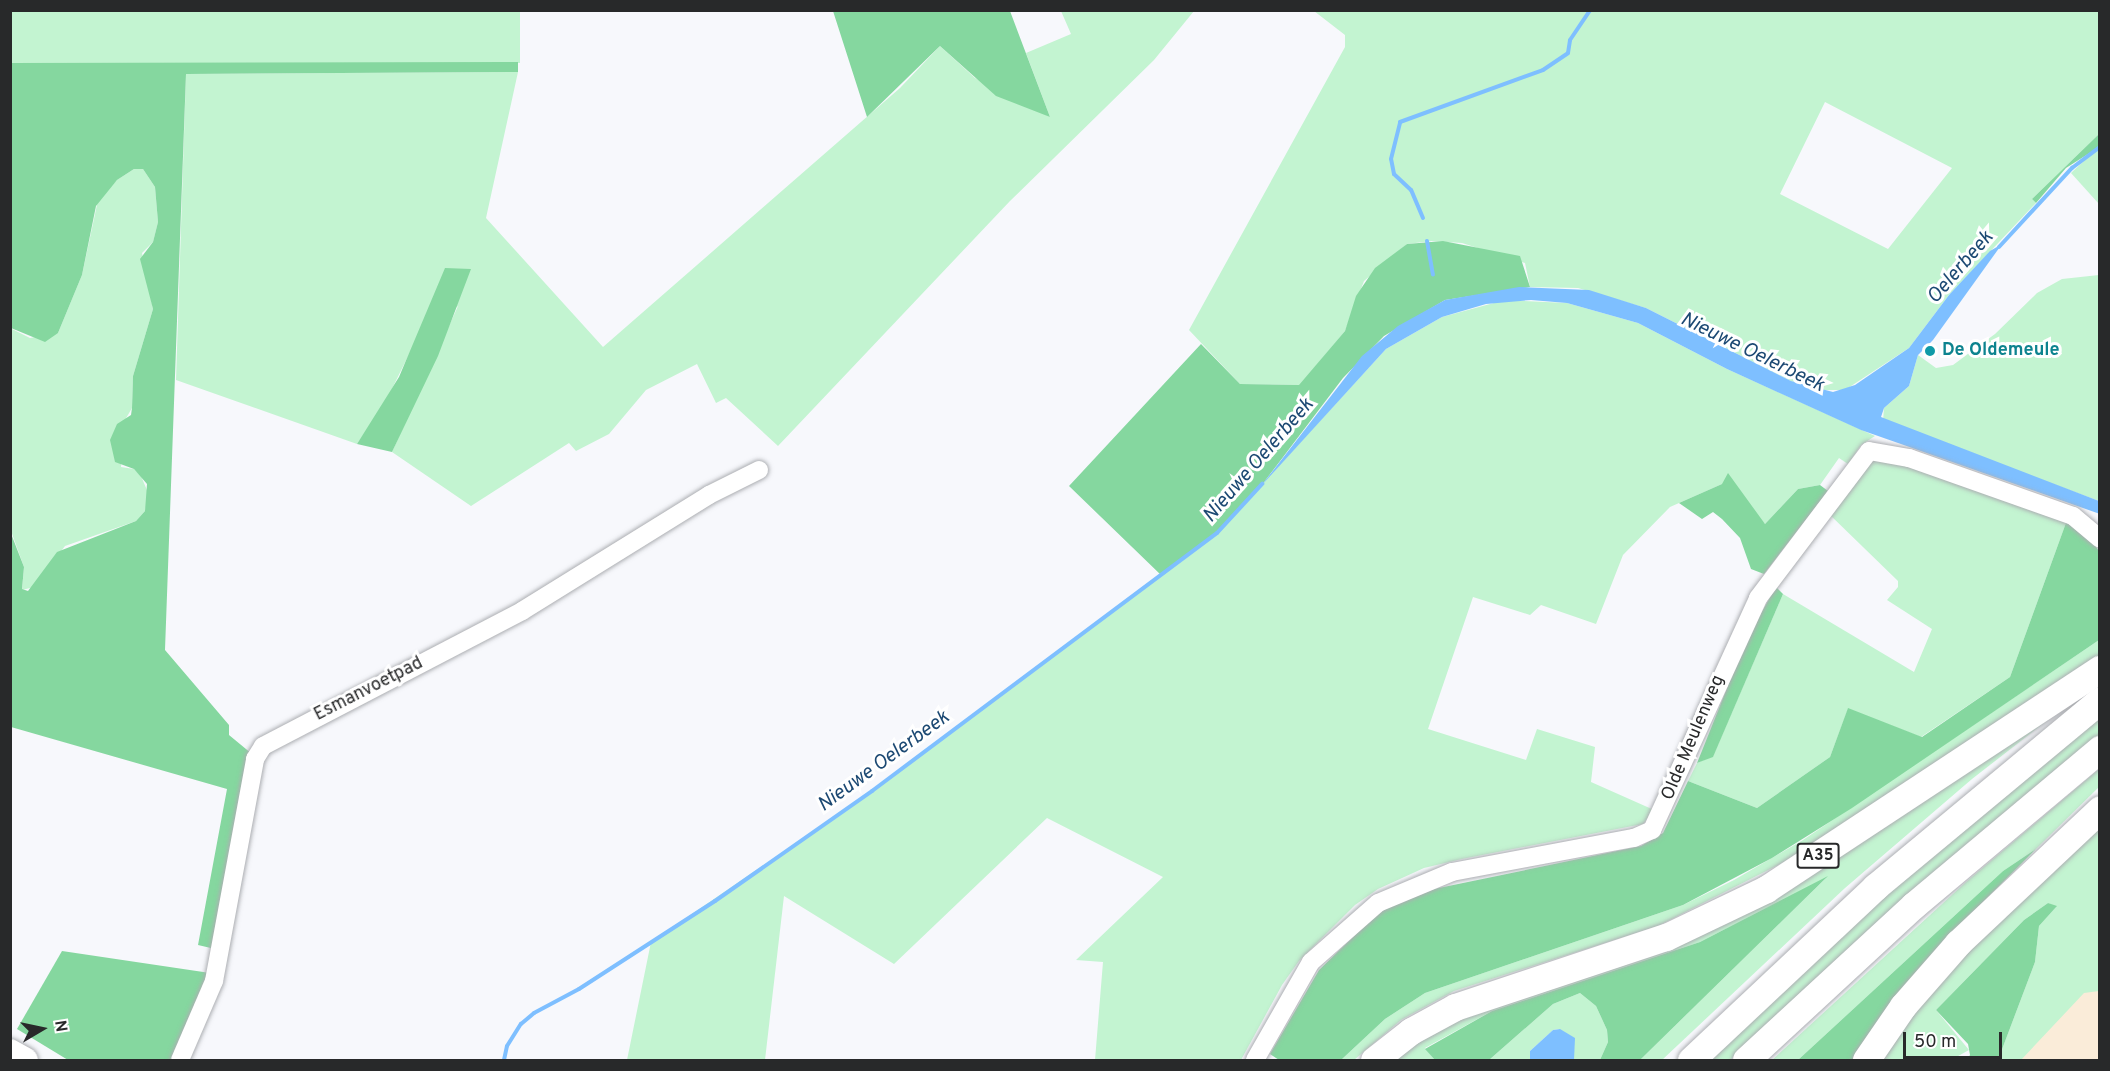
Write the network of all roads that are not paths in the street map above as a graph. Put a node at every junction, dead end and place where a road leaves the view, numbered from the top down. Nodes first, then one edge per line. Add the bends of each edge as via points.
1 (759, 470) dead end
2 (2100, 539) edge
3 (2100, 669) edge
4 (2100, 700) edge
5 (2100, 749) edge
6 (2100, 809) edge
7 (10, 1051) edge
8 (26, 1060) edge
9 (180, 1060) edge
10 (1255, 1060) edge
11 (1374, 1060) edge
12 (1691, 1060) edge
13 (1746, 1060) edge
14 (1866, 1060) edge

1 - 9 street, Esmanvoetpad via 709,495 522,611 263,746 255,759 214,981
2 - 10 street, Olde Meulenweg via 2073,516 1909,458 1869,451 1758,598 1652,830 1635,838 1452,872 1378,903 1311,962
3 - 11 highway, A35 via 1766,889 1666,937 1455,1007 1411,1031
4 - 12 highway via 1875,887
5 - 13 highway via 1914,905
6 - 14 highway via 1958,943 1904,1006
7 - 8 main road

